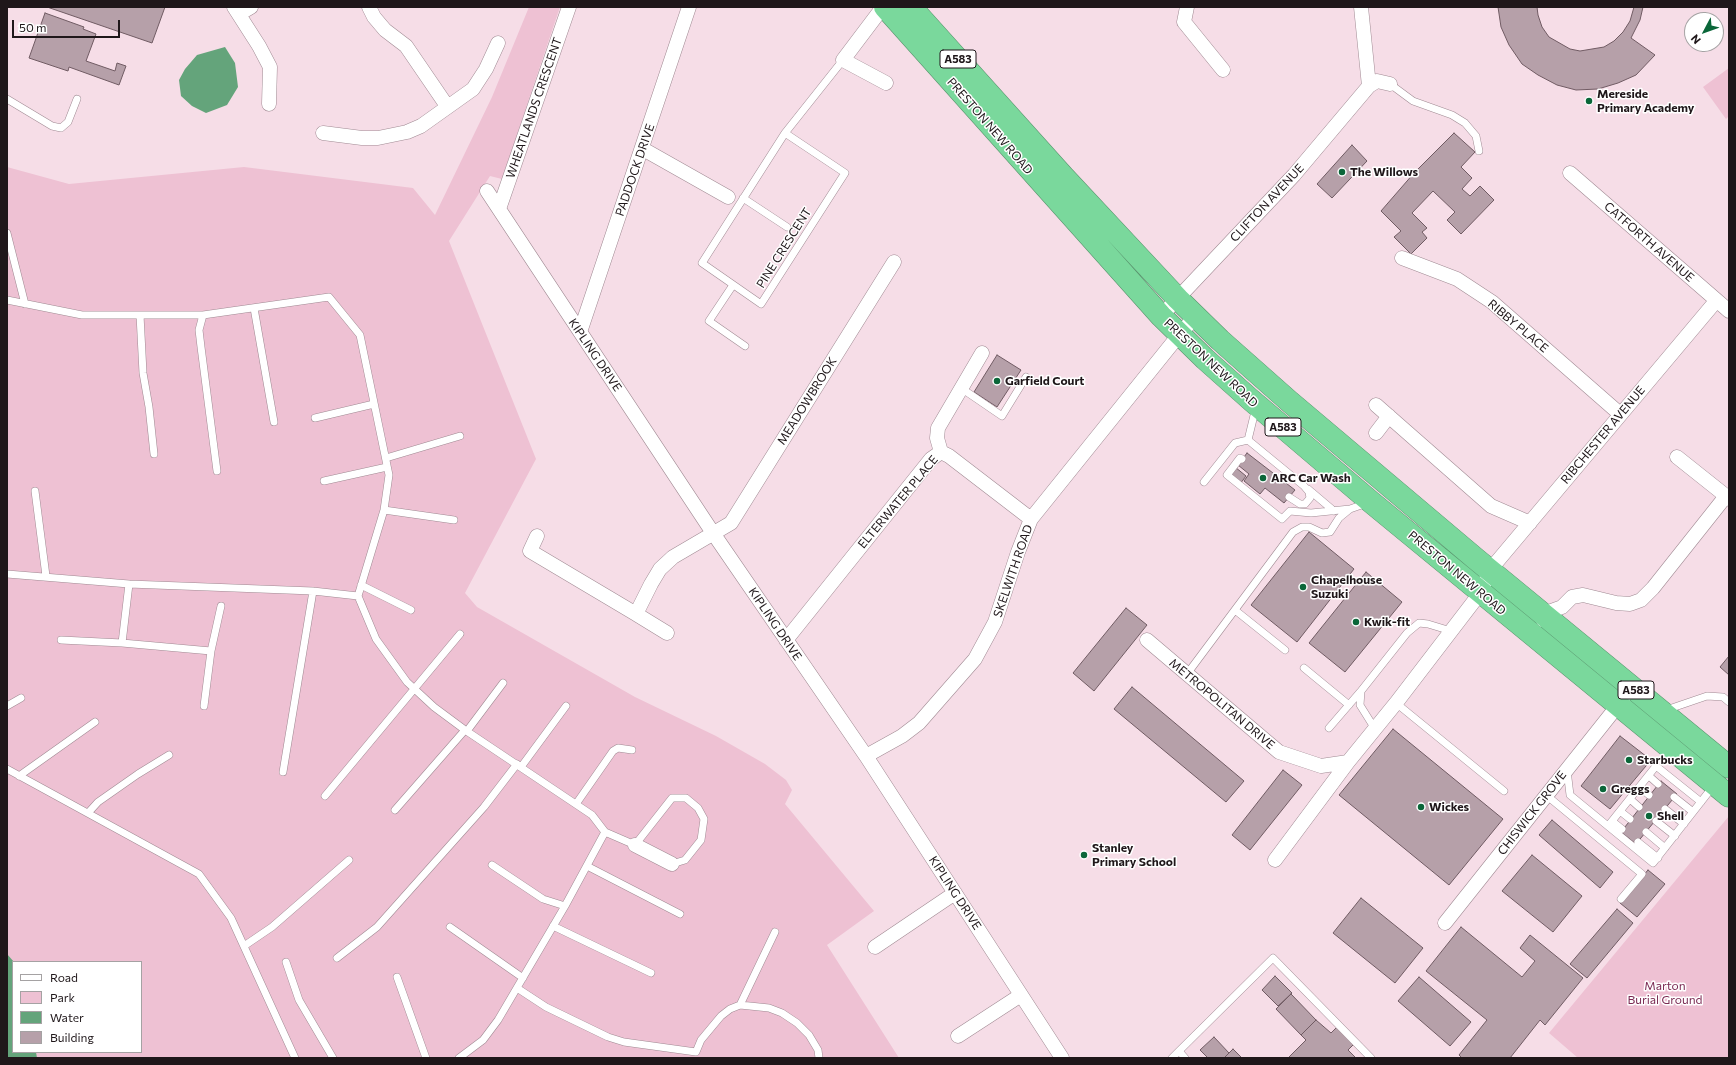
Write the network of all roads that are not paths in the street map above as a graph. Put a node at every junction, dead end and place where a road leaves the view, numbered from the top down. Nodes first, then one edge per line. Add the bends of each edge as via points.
1 (369, 7) edge
2 (569, 7) edge
3 (689, 7) edge
4 (884, 7) edge
5 (911, 7) edge
6 (1187, 7) edge
7 (1361, 7) edge
8 (241, 10) edge
9 (498, 43) dead end
10 (843, 60) junction
11 (1223, 70) dead end
12 (886, 83) dead end
13 (1390, 84) joint
14 (1369, 86) junction
15 (7, 99) edge
16 (77, 100) dead end
17 (269, 104) dead end
18 (447, 106) junction
19 (784, 132) junction
20 (323, 133) dead end
21 (643, 149) junction
22 (1479, 151) dead end
23 (1570, 173) dead end
24 (487, 191) dead end
25 (728, 197) dead end
26 (743, 198) junction
27 (499, 209) junction
28 (787, 227) dead end
29 (7, 233) edge
30 (1402, 258) dead end
31 (894, 262) dead end
32 (733, 285) junction
33 (1178, 299) junction
34 (7, 300) edge
35 (1716, 300) junction
36 (25, 304) junction
37 (254, 308) junction
38 (1729, 311) edge
39 (140, 315) junction
40 (204, 315) junction
41 (1161, 316) junction
42 (1195, 317) junction
43 (580, 332) junction
44 (1179, 335) junction
45 (745, 346) dead end
46 (982, 353) dead end
47 (1026, 377) dead end
48 (961, 388) junction
49 (374, 404) junction
50 (1257, 405) junction
51 (1376, 405) dead end
52 (1620, 414) junction
53 (1389, 416) junction
54 (315, 418) dead end
55 (274, 422) dead end
56 (1376, 432) dead end
57 (460, 436) dead end
58 (1248, 440) junction
59 (941, 452) junction
60 (154, 454) dead end
61 (1678, 457) dead end
62 (386, 458) junction
63 (1242, 459) dead end
64 (387, 467) junction
65 (217, 471) dead end
66 (324, 481) dead end
67 (1204, 482) dead end
68 (1304, 486) junction
69 (35, 491) dead end
70 (1289, 497) dead end
71 (1727, 498) edge
72 (1371, 502) junction
73 (1350, 509) junction
74 (384, 510) junction
75 (1334, 511) junction
76 (1031, 519) junction
77 (454, 520) dead end
78 (1530, 523) junction
79 (713, 533) junction
80 (537, 536) dead end
81 (1490, 570) junction
82 (7, 574) edge
83 (46, 576) junction
84 (129, 584) junction
85 (361, 584) junction
86 (313, 591) junction
87 (1481, 592) junction
88 (358, 596) junction
89 (221, 606) dead end
90 (411, 610) dead end
91 (1235, 610) junction
92 (636, 614) junction
93 (1547, 622) junction
94 (1451, 631) junction
95 (660, 633) dead end
96 (460, 634) dead end
97 (61, 640) dead end
98 (786, 640) junction
99 (1147, 640) dead end
100 (122, 643) junction
101 (1285, 650) dead end
102 (211, 651) junction
103 (1304, 668) dead end
104 (1187, 674) junction
105 (503, 683) dead end
106 (1632, 687) junction
107 (414, 688) junction
108 (1361, 690) junction
109 (21, 698) dead end
110 (1729, 702) edge
111 (1396, 703) junction
112 (1619, 704) junction
113 (1349, 705) junction
114 (7, 706) edge
115 (204, 706) dead end
116 (566, 706) dead end
117 (1662, 711) junction
118 (95, 722) dead end
119 (1329, 728) dead end
120 (1375, 729) junction
121 (466, 731) junction
122 (632, 750) dead end
123 (170, 755) dead end
124 (866, 756) junction
125 (1348, 762) junction
126 (519, 765) junction
127 (1729, 767) edge
128 (7, 769) edge
129 (1567, 769) junction
130 (283, 772) dead end
131 (18, 776) junction
132 (1649, 776) junction
133 (1658, 784) dead end
134 (1639, 787) junction
135 (1726, 788) edge
136 (1504, 791) dead end
137 (1546, 795) junction
138 (1649, 795) dead end
139 (325, 796) dead end
140 (1674, 797) dead end
141 (1630, 799) junction
142 (1701, 802) junction
143 (576, 804) junction
144 (1639, 807) dead end
145 (1665, 808) dead end
146 (395, 810) dead end
147 (1620, 811) junction
148 (1693, 812) junction
149 (88, 814) junction
150 (1630, 819) dead end
151 (1656, 821) dead end
152 (1610, 824) junction
153 (1684, 824) junction
154 (1622, 829) dead end
155 (605, 832) junction
156 (1646, 832) dead end
157 (1675, 836) junction
158 (1638, 842) dead end
159 (635, 845) junction
160 (1665, 848) junction
161 (1658, 858) junction
162 (349, 860) dead end
163 (1275, 860) dead end
164 (672, 864) joint
165 (492, 865) dead end
166 (587, 866) junction
167 (955, 893) junction
168 (1621, 899) dead end
169 (565, 906) junction
170 (680, 914) dead end
171 (1446, 923) dead end
172 (553, 926) junction
173 (450, 927) dead end
174 (775, 932) dead end
175 (244, 946) junction
176 (875, 946) dead end
177 (337, 958) dead end
178 (286, 962) dead end
179 (651, 974) dead end
180 (398, 977) dead end
181 (523, 978) junction
182 (517, 988) junction
183 (1021, 995) junction
184 (740, 1005) junction
185 (958, 1036) dead end
186 (1179, 1051) junction
187 (696, 1055) edge
188 (295, 1058) edge
189 (333, 1058) edge
190 (426, 1058) edge
191 (459, 1058) edge
192 (819, 1058) edge
193 (1062, 1058) edge
194 (1172, 1058) edge
195 (1186, 1058) edge
196 (1371, 1058) edge

1 - 18 street via 374,18 385,30 406,46
2 - 27 street, WHEATLANDS CRESCENT
3 - 21 street, PADDOCK DRIVE
4 - 10 street, PRESTON NEW ROAD
4 - 41 highway, PRESTON NEW ROAD / A583
5 - 33 highway, PRESTON NEW ROAD / A583
6 - 11 street via 1184,22
7 - 14 street
8 - 17 street via 270,67
9 - 18 street via 473,89
10 - 12 street
10 - 19 lane, PINE CRESCENT
13 - 14 street via 1377,81
13 - 22 lane via 1413,101 1452,115 1465,123 1476,136
14 - 33 street, CLIFTON AVENUE via 1294,175
15 - 16 lane via 52,126 61,128 68,122
18 - 20 street via 421,126 393,136 362,138
19 - 26 lane, PINE CRESCENT
19 - 32 lane, PINE CRESCENT via 845,173 762,304
21 - 25 street
21 - 43 street, PADDOCK DRIVE
23 - 35 street, CATFORTH AVENUE
24 - 27 street, KIPLING DRIVE
26 - 28 lane
26 - 32 lane, PINE CRESCENT via 702,263
27 - 43 street, KIPLING DRIVE
29 - 36 lane
30 - 52 street, RIBBY PLACE via 1457,279 1492,302
31 - 79 street, MEADOWBROOK via 730,523
32 - 45 lane via 709,321
33 - 41 street, CLIFTON AVENUE
33 - 42 highway, PRESTON NEW ROAD / A583
34 - 36 lane
35 - 38 street, CATFORTH AVENUE
35 - 52 street, RIBCHESTER AVENUE
36 - 39 lane via 82,315
37 - 40 lane
37 - 49 lane via 329,297 360,335
37 - 55 lane
39 - 40 lane
39 - 60 lane via 143,373
40 - 65 lane via 199,330
41 - 44 highway, PRESTON NEW ROAD / A583
42 - 44 street, SKELWITH ROAD
42 - 81 highway, PRESTON NEW ROAD / A583 via 1290,402
43 - 79 street, KIPLING DRIVE
44 - 50 highway, PRESTON NEW ROAD / A583
44 - 76 street, SKELWITH ROAD
46 - 48 street, ELTERWATER PLACE
47 - 48 lane via 1002,416
48 - 59 street, ELTERWATER PLACE via 938,428 937,438
49 - 54 lane
49 - 62 lane
50 - 58 lane
50 - 72 highway, PRESTON NEW ROAD / A583
51 - 53 street
52 - 78 street, RIBCHESTER AVENUE
53 - 56 street
53 - 78 street via 1491,506
57 - 62 lane
58 - 67 lane via 1235,443
58 - 68 lane
59 - 76 street
59 - 98 street, ELTERWATER PLACE via 932,459
61 - 71 street
62 - 64 lane
63 - 75 lane via 1240,458 1227,475 1282,519 1290,511
64 - 66 lane
64 - 74 lane via 389,475
68 - 70 lane via 1310,498 1306,504 1300,504
68 - 75 lane
69 - 83 lane
71 - 93 street via 1640,600 1630,604 1616,604 1583,595 1572,597
72 - 73 lane
72 - 87 highway, PRESTON NEW ROAD / A583
73 - 75 lane
73 - 91 lane via 1339,518 1330,532 1322,533 1302,526 1293,532
74 - 77 lane
74 - 85 lane
76 - 124 street, SKELWITH ROAD via 995,622 975,659 920,723
78 - 81 street, RIBCHESTER AVENUE
79 - 92 street, MEADOWBROOK via 673,557 660,569
79 - 98 street, KIPLING DRIVE
80 - 92 street via 530,551
81 - 87 street, RIBCHESTER AVENUE
81 - 93 highway, PRESTON NEW ROAD / A583
82 - 83 lane
83 - 84 lane
84 - 86 lane
84 - 100 lane
85 - 88 lane
85 - 90 lane
86 - 88 lane
86 - 130 lane
87 - 93 highway, PRESTON NEW ROAD / A583
87 - 94 street
88 - 107 lane via 376,640
89 - 102 lane
91 - 101 lane
91 - 104 lane
92 - 95 street
93 - 106 highway, PRESTON NEW ROAD / A583
93 - 112 highway, PRESTON NEW ROAD / A583 via 1554,653
94 - 108 lane via 1419,623 1407,633
94 - 111 street
96 - 107 lane
97 - 100 lane
98 - 124 street, KIPLING DRIVE
99 - 104 street, METROPOLITAN DRIVE
100 - 102 lane
102 - 115 lane
103 - 113 lane
104 - 125 street, METROPOLITAN DRIVE via 1279,752 1321,766
105 - 121 lane
106 - 112 street, CHISWICK GROVE
106 - 117 highway, PRESTON NEW ROAD / A583
107 - 121 lane
107 - 139 lane
108 - 113 lane
108 - 120 lane via 1360,705
109 - 114 lane
110 - 117 lane via 1723,697 1707,696
111 - 120 street
111 - 136 lane
112 - 129 street, CHISWICK GROVE
112 - 135 highway, PRESTON NEW ROAD / A583
113 - 119 lane
116 - 126 lane
117 - 127 highway, PRESTON NEW ROAD / A583
118 - 131 lane
120 - 125 street
121 - 126 lane
121 - 146 lane
122 - 143 lane via 613,750
123 - 149 lane via 98,802
124 - 167 street, KIPLING DRIVE
125 - 163 street
126 - 143 lane
126 - 177 lane via 377,927
128 - 131 lane
129 - 137 street, CHISWICK GROVE
129 - 152 lane via 1570,795
131 - 149 lane
132 - 133 lane
132 - 134 lane
132 - 142 lane via 1656,766
134 - 138 lane
134 - 141 lane
135 - 142 lane via 1711,789
137 - 168 lane via 1642,874
137 - 171 street, CHISWICK GROVE
140 - 148 lane
141 - 144 lane
141 - 147 lane
142 - 148 lane
143 - 155 lane via 592,815
145 - 153 lane
147 - 150 lane
147 - 152 lane
148 - 153 lane
149 - 175 lane via 199,874 231,918
151 - 157 lane
152 - 154 lane
152 - 161 lane via 1653,864
153 - 157 lane
155 - 159 lane
155 - 166 lane
156 - 160 lane
157 - 160 lane
158 - 161 lane
159 - 164 street
159 - 164 lane via 672,798 686,798 698,808 704,819 701,840 685,860
160 - 161 lane
162 - 175 lane via 272,927
165 - 169 lane via 542,899
166 - 169 lane
166 - 170 lane
167 - 176 street
167 - 183 street, KIPLING DRIVE
169 - 172 lane
172 - 179 lane
172 - 181 lane
173 - 181 lane
174 - 184 lane
175 - 188 lane
178 - 189 lane via 299,1000
180 - 190 lane
181 - 182 lane
182 - 187 lane via 546,1007 608,1037
182 - 191 lane via 483,1040
183 - 185 street
183 - 193 street, KIPLING DRIVE
184 - 187 lane via 721,1016 701,1040
184 - 192 lane via 769,1008 797,1023 809,1035 818,1050
186 - 194 lane
186 - 195 lane
186 - 196 lane via 1273,958

